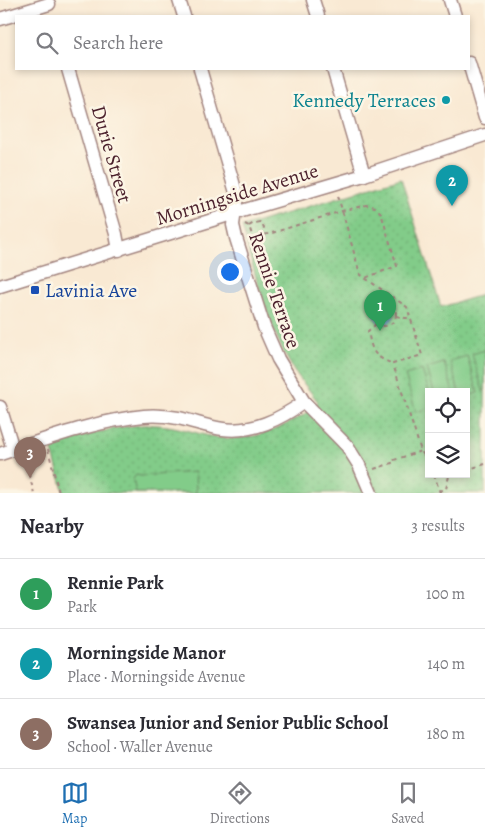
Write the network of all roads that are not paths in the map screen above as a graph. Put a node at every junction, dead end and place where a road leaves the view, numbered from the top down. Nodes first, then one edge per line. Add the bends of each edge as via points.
1 (180, 0) edge
2 (313, 0) edge
3 (450, 0) edge
4 (50, 7) edge
5 (19, 15) edge
6 (184, 15) edge
7 (318, 15) edge
8 (455, 15) edge
9 (15, 16) edge
10 (0, 20) edge
11 (470, 66) edge
12 (68, 70) edge
13 (200, 70) edge
14 (333, 70) edge
15 (485, 118) edge
16 (485, 135) edge
17 (364, 175) junction
18 (238, 218) junction
19 (119, 250) junction
20 (0, 286) edge
21 (304, 402) junction
22 (0, 407) edge
23 (18, 452) junction
24 (0, 454) edge
25 (366, 486) edge

1 - 6 street
2 - 7 street
3 - 8 street
4 - 5 street
9 - 10 street
11 - 15 street
12 - 19 street, Durie Street
13 - 18 street, Rennie Terrace via 237,196
14 - 17 street
16 - 17 street, Morningside Avenue
17 - 18 street, Morningside Avenue
18 - 19 street, Morningside Avenue
18 - 21 street, Rennie Terrace via 233,225 236,238 264,327 278,359
19 - 20 street, Morningside Avenue
21 - 23 street via 274,421 250,428 222,429 178,418 146,416 87,427
21 - 25 street, Rennie Terrace via 347,446 359,465
22 - 23 street
23 - 24 street

